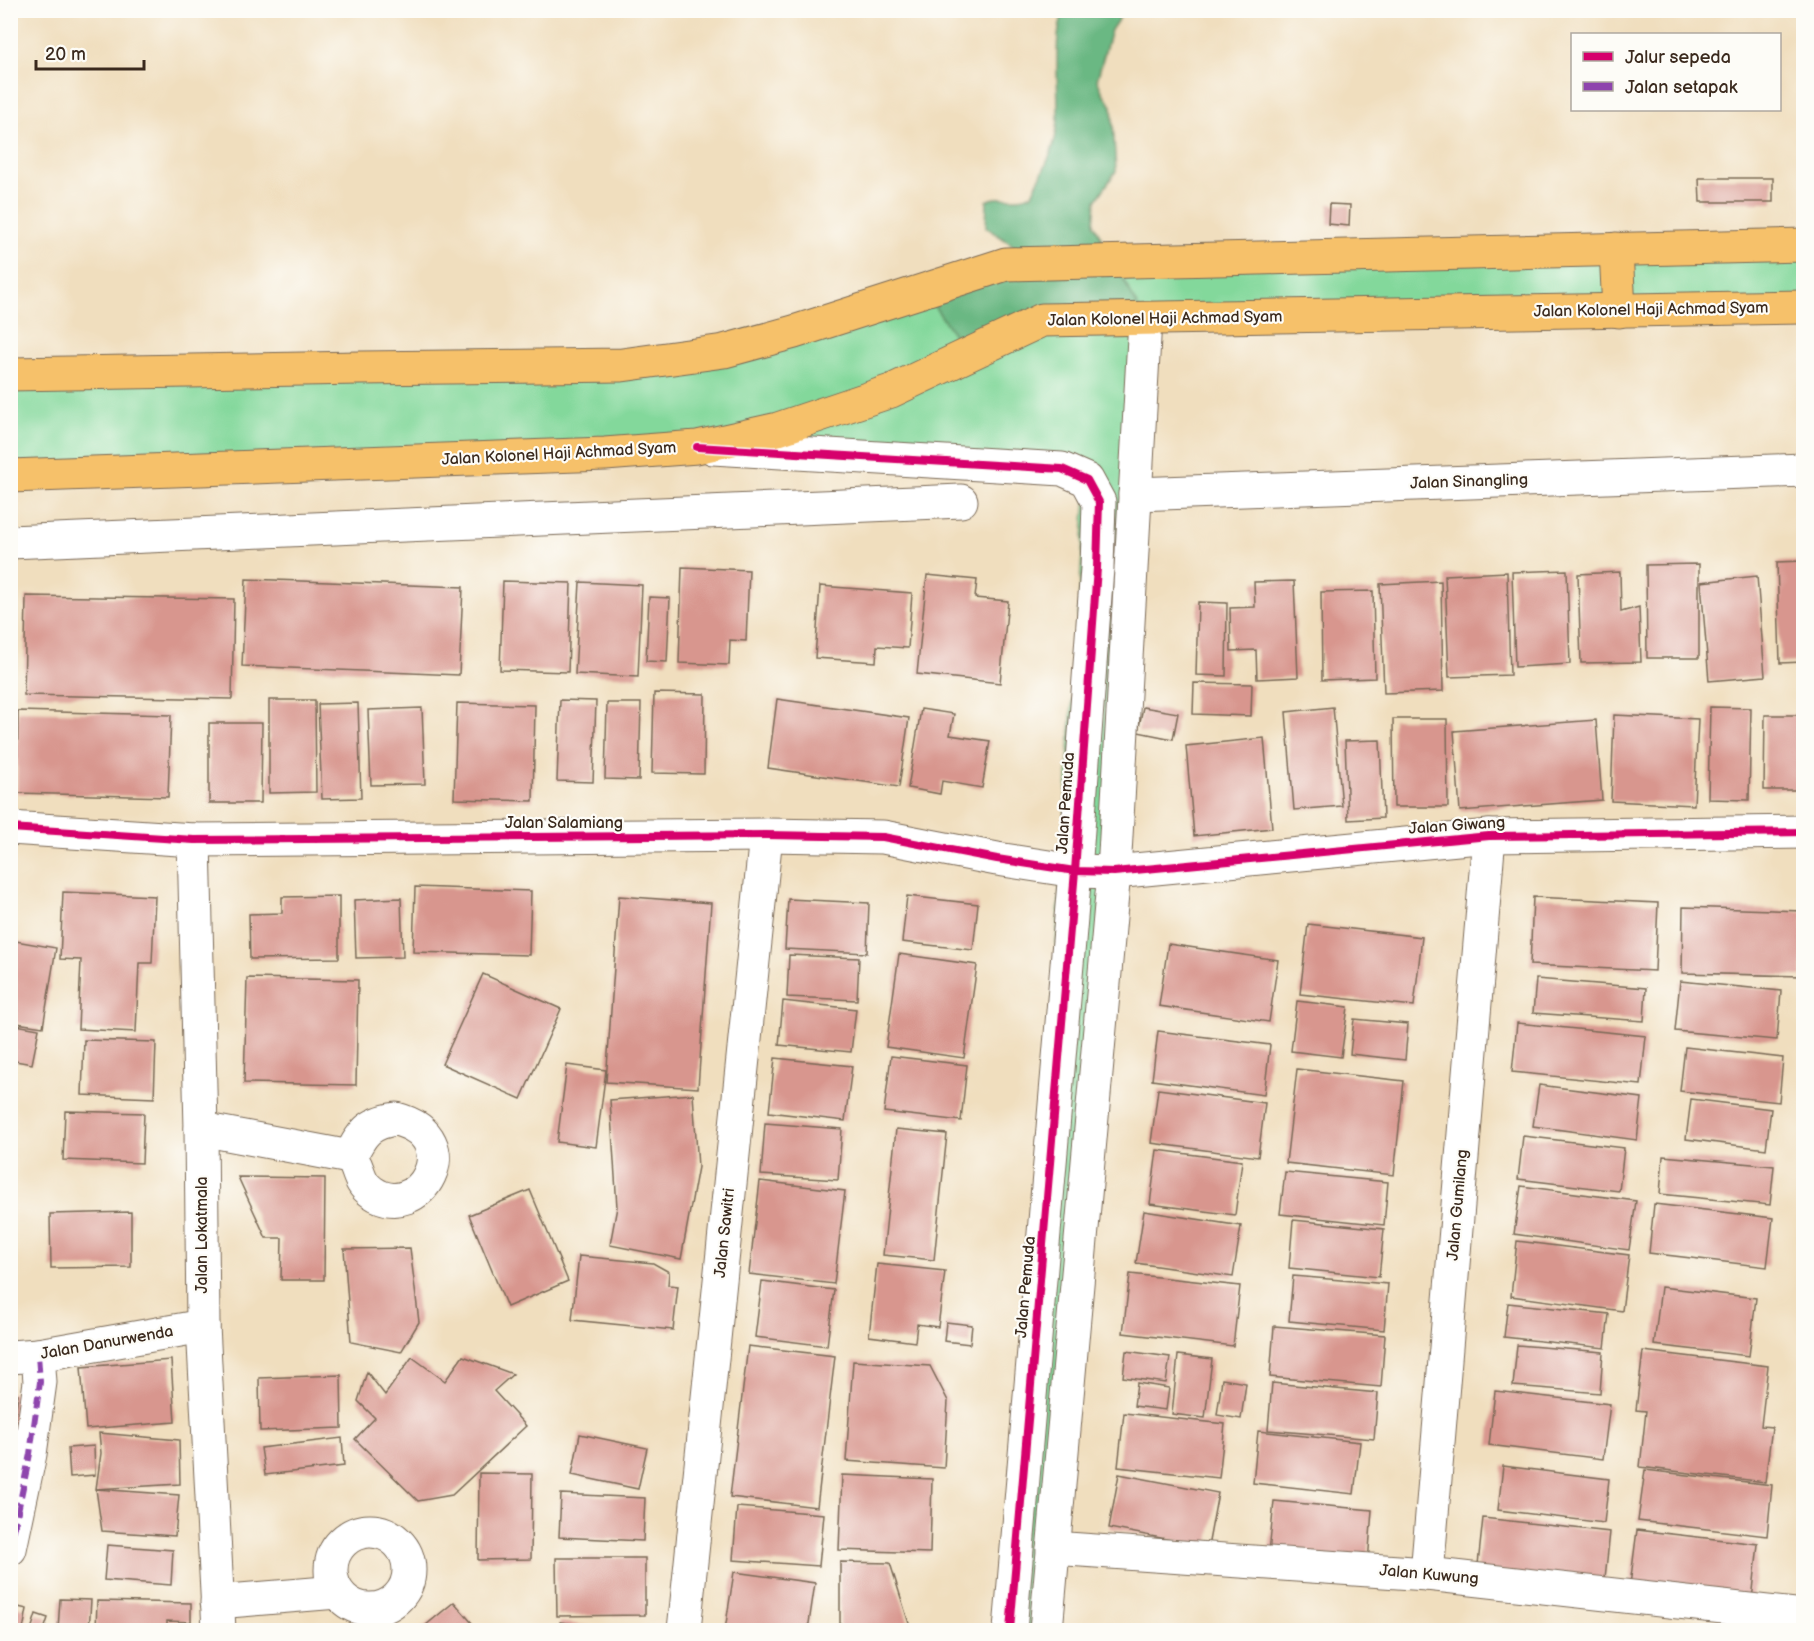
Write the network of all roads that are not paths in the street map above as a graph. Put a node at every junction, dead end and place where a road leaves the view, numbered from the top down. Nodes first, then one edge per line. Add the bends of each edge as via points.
1 (1803, 245) edge
2 (1616, 249) junction
3 (1803, 307) edge
4 (1619, 311) junction
5 (1145, 320) junction
6 (10, 374) edge
7 (697, 447) junction
8 (1803, 470) edge
9 (10, 476) edge
10 (1135, 494) junction
11 (961, 501) dead end
12 (10, 542) edge
13 (10, 828) edge
14 (1803, 831) edge
15 (766, 835) junction
16 (1489, 836) junction
17 (194, 840) junction
18 (1075, 871) junction
19 (1114, 872) junction
20 (201, 1129) junction
21 (350, 1157) dead end
22 (202, 1326) junction
23 (24, 1356) edge
24 (1053, 1548) junction
25 (10, 1549) edge
26 (1427, 1574) junction
27 (337, 1592) dead end
28 (218, 1616) edge
29 (1803, 1616) edge
30 (684, 1630) edge
31 (1010, 1630) edge
32 (1046, 1630) edge

1 - 2 main road
2 - 4 main road
2 - 6 main road via 1006,264 724,351 622,365
3 - 4 main road, Jalan Kolonel Haji Achmad Syam
4 - 5 main road, Jalan Kolonel Haji Achmad Syam
5 - 7 main road, Jalan Kolonel Haji Achmad Syam via 1042,320 891,392 778,429
5 - 10 street
7 - 9 main road, Jalan Kolonel Haji Achmad Syam via 605,454
7 - 18 street, Jalan Pemuda via 1062,469 1087,480 1100,502
8 - 10 street, Jalan Sinangling
10 - 19 street
11 - 12 street
13 - 17 street, Jalan Salamiang
14 - 16 street, Jalan Giwang
15 - 17 street, Jalan Salamiang
15 - 18 street, Jalan Salamiang via 883,837
15 - 30 street, Jalan Sawitri
16 - 19 street, Jalan Giwang
16 - 26 street, Jalan Gumilang
17 - 20 street, Jalan Lokatmala
18 - 19 street, Jalan Salamiang
18 - 31 street, Jalan Pemuda
19 - 24 street
20 - 21 street
20 - 22 street, Jalan Lokatmala
22 - 23 street, Jalan Danurwenda
22 - 28 street, Jalan Lokatmala
23 - 25 street via 40,1382
24 - 26 street, Jalan Kuwung
24 - 32 street
26 - 29 street, Jalan Kuwung
27 - 28 street

